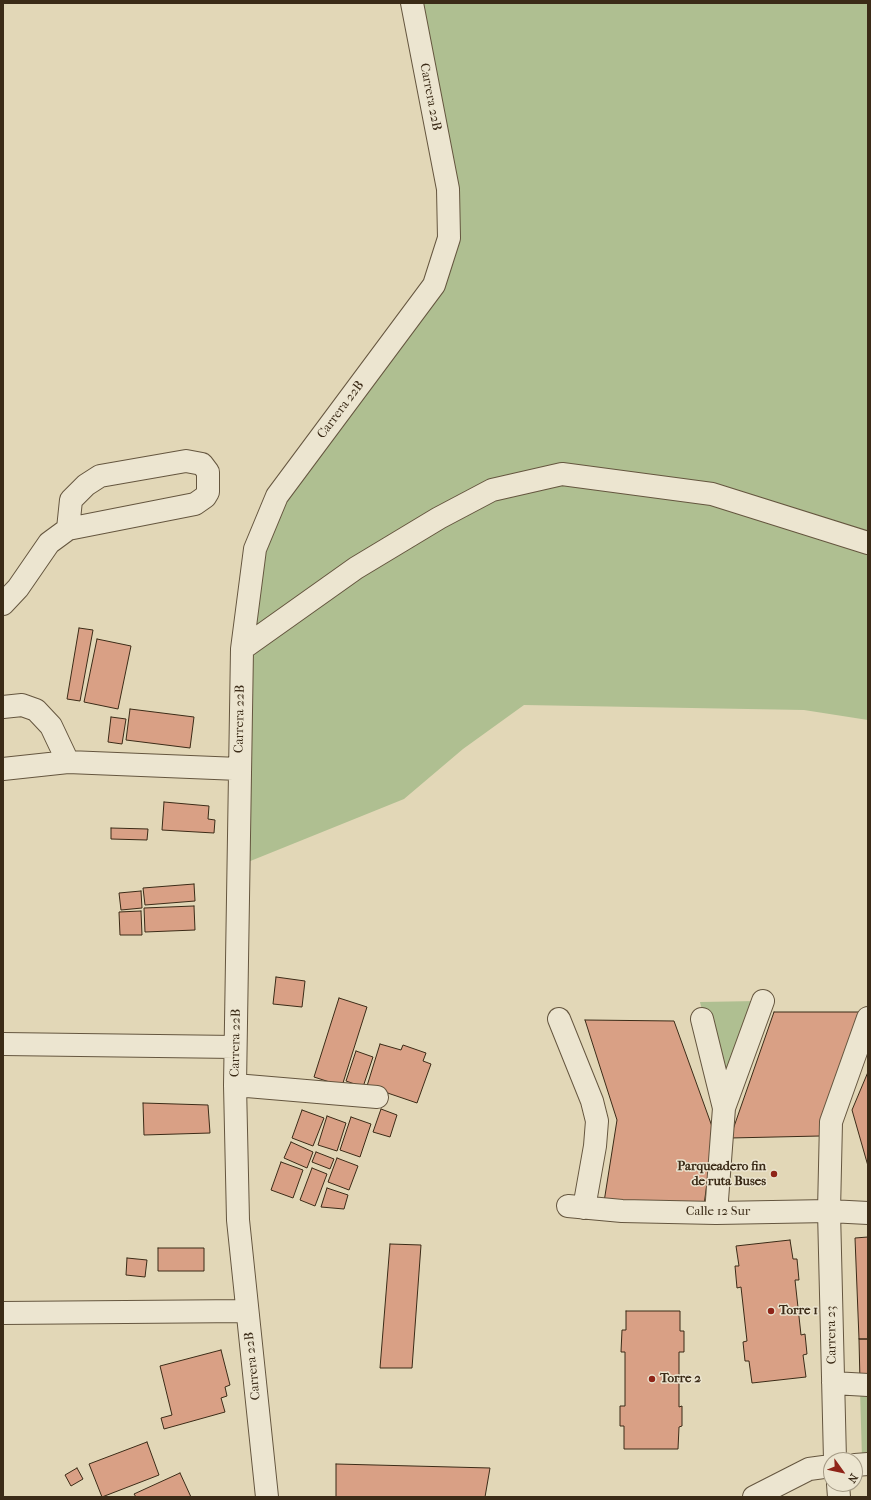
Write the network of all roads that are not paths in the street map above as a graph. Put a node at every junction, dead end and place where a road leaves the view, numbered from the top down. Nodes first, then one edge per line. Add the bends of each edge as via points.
1 (412, 3) edge
2 (68, 528) junction
3 (868, 543) edge
4 (3, 604) edge
5 (242, 649) junction
6 (3, 707) edge
7 (68, 762) junction
8 (3, 769) edge
9 (239, 769) junction
10 (763, 1001) dead end
11 (868, 1018) edge
12 (559, 1019) dead end
13 (702, 1019) dead end
14 (3, 1044) edge
15 (236, 1047) junction
16 (235, 1085) junction
17 (377, 1097) dead end
18 (724, 1108) junction
19 (829, 1211) junction
20 (716, 1212) junction
21 (868, 1213) edge
22 (247, 1311) junction
23 (3, 1313) edge
24 (833, 1383) junction
25 (868, 1385) edge
26 (835, 1452) edge
27 (823, 1467) edge
28 (267, 1497) edge
29 (754, 1497) edge

1 - 5 street, Carrera 22B via 448,189 449,238 434,285 277,496 255,549
2 - 2 street via 195,504 205,498 208,492 208,472 202,464 186,461 100,476 86,485 72,500
2 - 4 street via 49,543 18,588
3 - 5 street via 712,494 562,474 492,490 439,518 356,568
5 - 9 street, Carrera 22B
6 - 7 street via 22,705 36,710 51,726
7 - 8 street
7 - 9 street
9 - 15 street, Carrera 22B
10 - 18 street
11 - 19 street, Carrera 23 via 831,1122
12 - 20 street, Calle 12 Sur via 597,1121 595,1146 576,1207 622,1211
13 - 18 street
14 - 15 street
15 - 16 street, Carrera 22B
16 - 17 street
16 - 22 street, Carrera 22B via 238,1220
18 - 20 street
19 - 20 street, Calle 12 Sur
19 - 21 street, Calle 12 Sur
19 - 24 street, Carrera 23
22 - 23 street
22 - 28 street, Carrera 22B
24 - 25 street
24 - 26 street, Carrera 23
27 - 29 street via 809,1469

